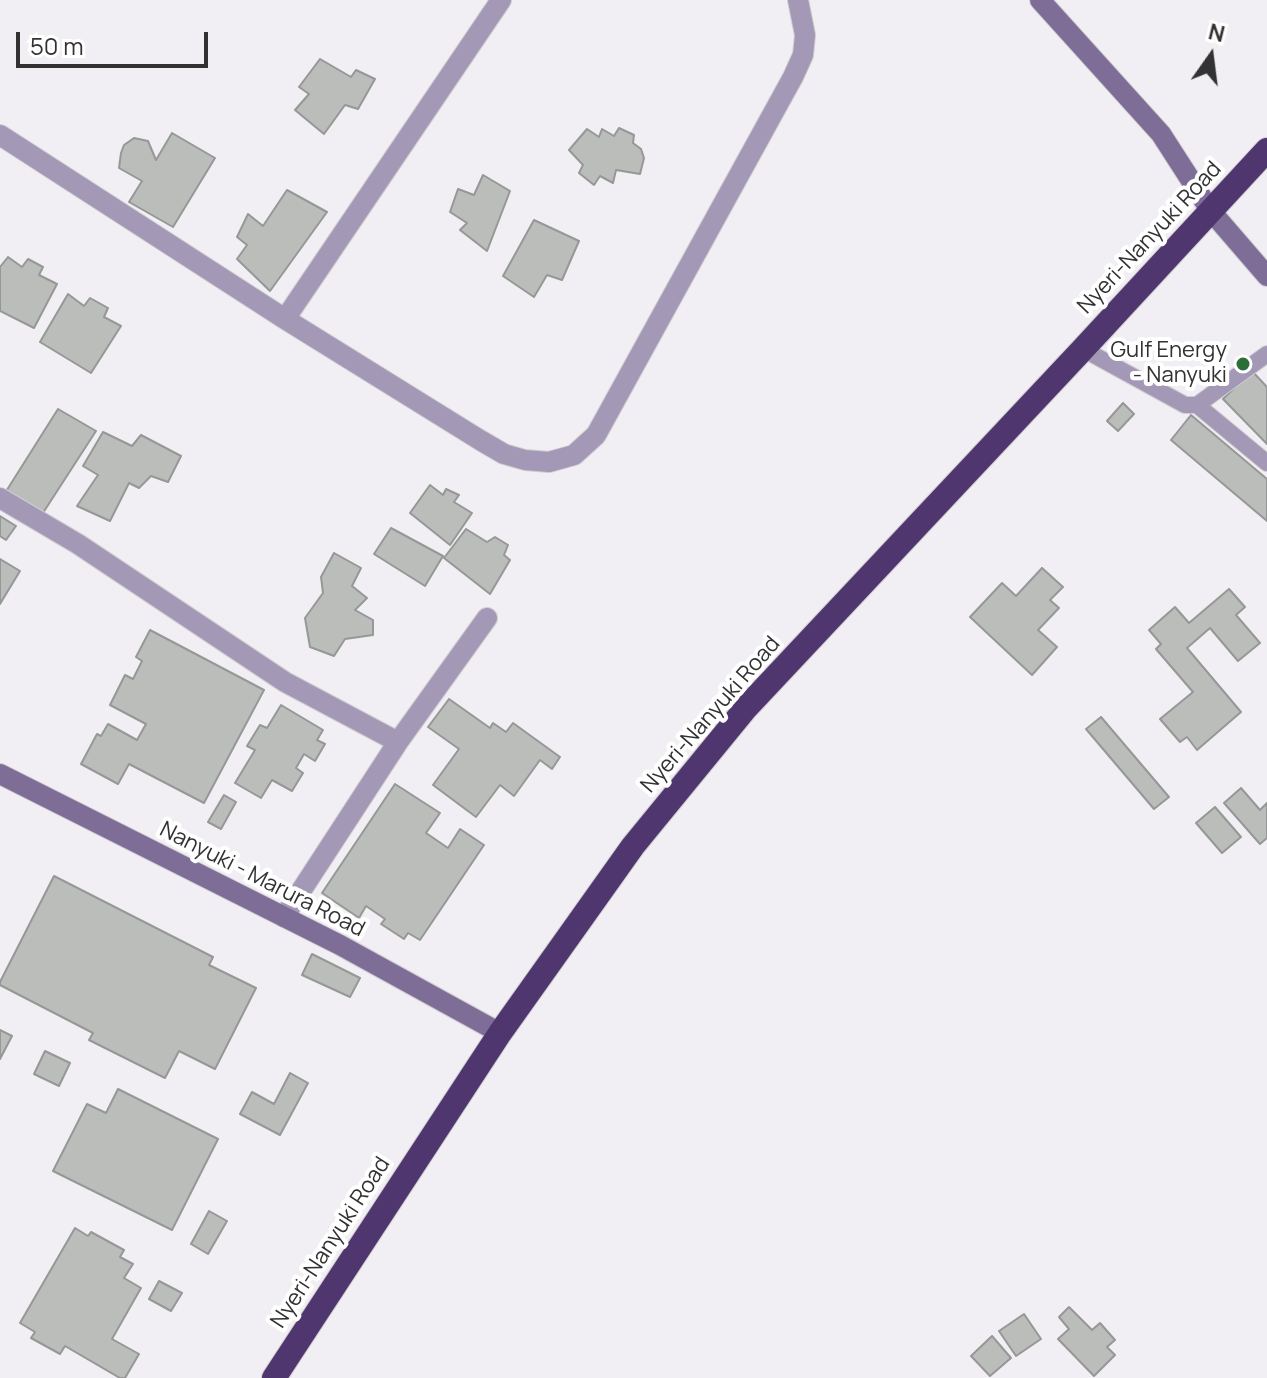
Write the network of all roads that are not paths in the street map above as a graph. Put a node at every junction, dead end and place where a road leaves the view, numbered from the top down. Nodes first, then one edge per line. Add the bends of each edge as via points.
1 (501, 0) edge
2 (798, 0) edge
3 (1040, 0) edge
4 (0, 135) edge
5 (1267, 150) edge
6 (1210, 210) junction
7 (1267, 276) edge
8 (285, 319) junction
9 (1083, 349) junction
10 (1267, 354) edge
11 (1197, 405) junction
12 (1267, 463) edge
13 (0, 498) edge
14 (487, 618) dead end
15 (398, 742) junction
16 (0, 774) edge
17 (284, 917) junction
18 (500, 1033) junction
19 (274, 1378) edge

1 - 8 street
2 - 8 street via 805,35 793,77 596,435 574,455 549,462 504,454
3 - 6 street via 1161,134
4 - 8 street
5 - 6 highway, Nyeri-Nanyuki Road
6 - 7 street
6 - 9 highway, Nyeri-Nanyuki Road
9 - 11 lane via 1185,405
9 - 18 highway, Nyeri-Nanyuki Road via 746,708 633,846
10 - 11 lane
11 - 12 lane
13 - 15 street via 285,682
14 - 15 street
15 - 17 street
16 - 17 street, Nanyuki - Marura Road
17 - 18 street, Nanyuki - Marura Road
18 - 19 highway, Nyeri-Nanyuki Road

